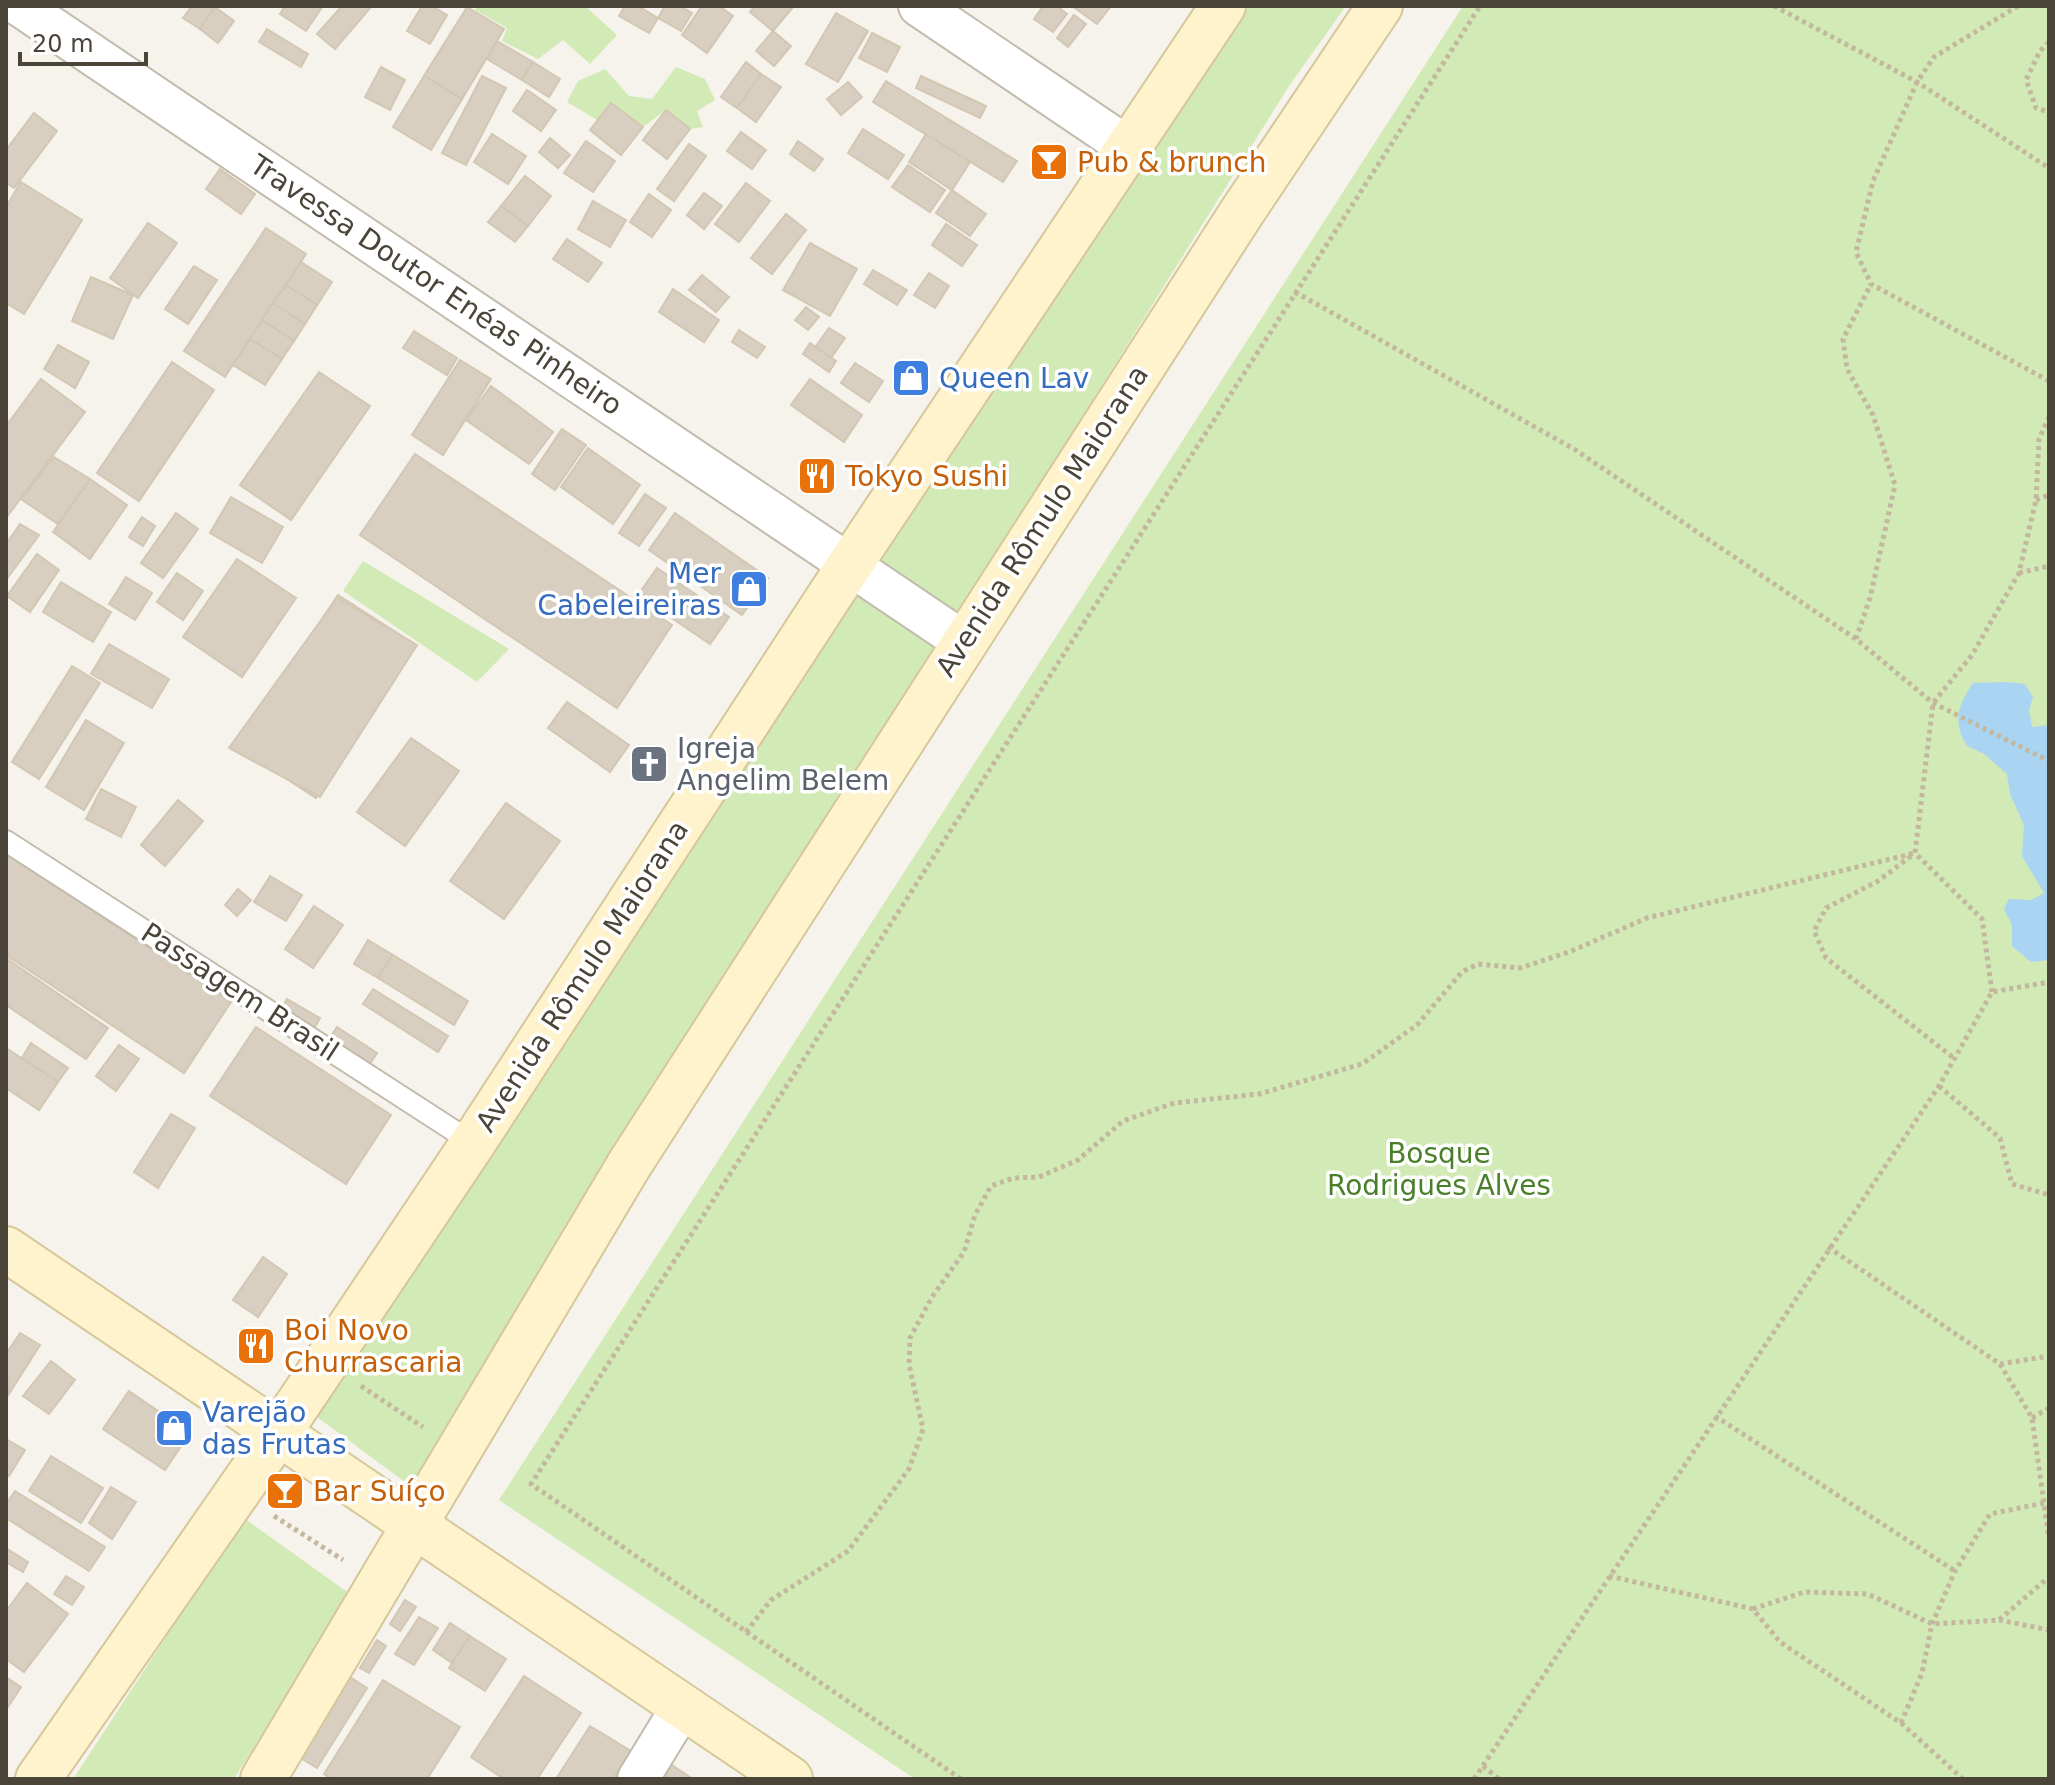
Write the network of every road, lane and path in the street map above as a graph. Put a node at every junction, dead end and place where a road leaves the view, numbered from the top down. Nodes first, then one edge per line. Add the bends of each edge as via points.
1 (20, 6) edge
2 (919, 6) edge
3 (1223, 6) edge
4 (1380, 6) edge
5 (1480, 6) edge
6 (1774, 6) edge
7 (2018, 6) edge
8 (2049, 42) edge
9 (1917, 82) junction
10 (2049, 112) edge
11 (1129, 148) junction
12 (2049, 168) edge
13 (1871, 284) junction
14 (1295, 292) junction
15 (2049, 381) edge
16 (2049, 417) edge
17 (2049, 495) edge
18 (2036, 500) junction
19 (851, 563) junction
20 (2049, 566) edge
21 (2019, 573) junction
22 (1856, 639) junction
23 (964, 642) junction
24 (1933, 703) junction
25 (2049, 761) edge
26 (6, 841) edge
27 (1915, 853) junction
28 (2049, 982) edge
29 (1992, 992) junction
30 (1955, 1059) junction
31 (1939, 1086) junction
32 (473, 1143) junction
33 (2049, 1195) edge
34 (1828, 1247) junction
35 (10, 1259) edge
36 (2049, 1356) edge
37 (324, 1361) junction
38 (2000, 1364) junction
39 (2049, 1408) edge
40 (1715, 1416) junction
41 (2032, 1418) junction
42 (280, 1431) junction
43 (460, 1451) junction
44 (237, 1493) junction
45 (2044, 1503) junction
46 (416, 1523) junction
47 (2049, 1539) edge
48 (1955, 1571) junction
49 (1609, 1576) junction
50 (2049, 1577) edge
51 (381, 1583) junction
52 (1753, 1609) junction
53 (1999, 1620) junction
54 (1932, 1624) junction
55 (2049, 1630) edge
56 (746, 1632) junction
57 (682, 1707) junction
58 (1901, 1723) junction
59 (1483, 1766) junction
60 (38, 1779) edge
61 (263, 1779) edge
62 (638, 1779) edge
63 (790, 1779) edge
64 (961, 1779) edge
65 (1474, 1779) edge
66 (1499, 1779) edge
67 (1963, 1779) edge

1 - 19 street, Travessa Doutor Enéas Pinheiro
2 - 11 street
3 - 11 street, Avenida Rômulo Maiorana
4 - 23 street, Avenida Rômulo Maiorana
5 - 14 path
6 - 9 path
7 - 9 path via 1934,57
8 - 10 path via 2026,80 2036,108
9 - 12 path
9 - 13 path via 1873,181 1856,252
11 - 19 street, Avenida Rômulo Maiorana
13 - 15 path
13 - 22 path via 1843,339 1847,369 1873,415 1895,485
14 - 22 path via 1574,449
14 - 56 path via 531,1484
16 - 18 path via 2039,439
17 - 18 path
18 - 21 path
19 - 23 street, Travessa Doutor Enéas Pinheiro
19 - 32 street, Avenida Rômulo Maiorana
20 - 21 path
21 - 24 path via 1972,655
22 - 24 path
23 - 43 street, Avenida Rômulo Maiorana via 629,1165
24 - 25 path
24 - 27 path
26 - 32 lane, Passagem Brasil
27 - 29 path via 1982,919
27 - 30 path via 1878,881 1826,908 1814,931 1826,958
27 - 56 path via 1647,918 1520,968 1478,964 1462,972 1417,1025 1362,1064 1259,1094 1174,1103 1123,1121 1078,1160 1039,1177 991,1186 964,1252 910,1338 909,1364 923,1429 909,1469 848,1551 771,1600
28 - 29 path
29 - 30 path
30 - 31 path
31 - 33 path via 2000,1138 2012,1184
31 - 34 path
32 - 37 street, Avenida Rômulo Maiorana
34 - 38 path
34 - 40 path
35 - 42 street
36 - 38 path
37 - 42 street, Avenida Rômulo Maiorana
37 - 43 path
38 - 41 path
39 - 41 path
40 - 48 path
40 - 49 path
41 - 45 path
42 - 44 street, Avenida Rômulo Maiorana
42 - 46 street
43 - 46 street, Avenida Rômulo Maiorana
44 - 51 path
44 - 60 street, Avenida Rômulo Maiorana
45 - 47 path
45 - 48 path via 1990,1514
46 - 51 street, Avenida Rômulo Maiorana
46 - 57 street
48 - 54 path
49 - 52 path
49 - 59 path
50 - 53 path
51 - 61 street, Avenida Rômulo Maiorana
52 - 54 path via 1804,1592 1868,1594
52 - 58 path via 1780,1642
53 - 54 path
53 - 55 path
54 - 58 path via 1922,1673
56 - 64 path
57 - 62 street
57 - 63 street
58 - 67 path
59 - 65 path
59 - 66 path

